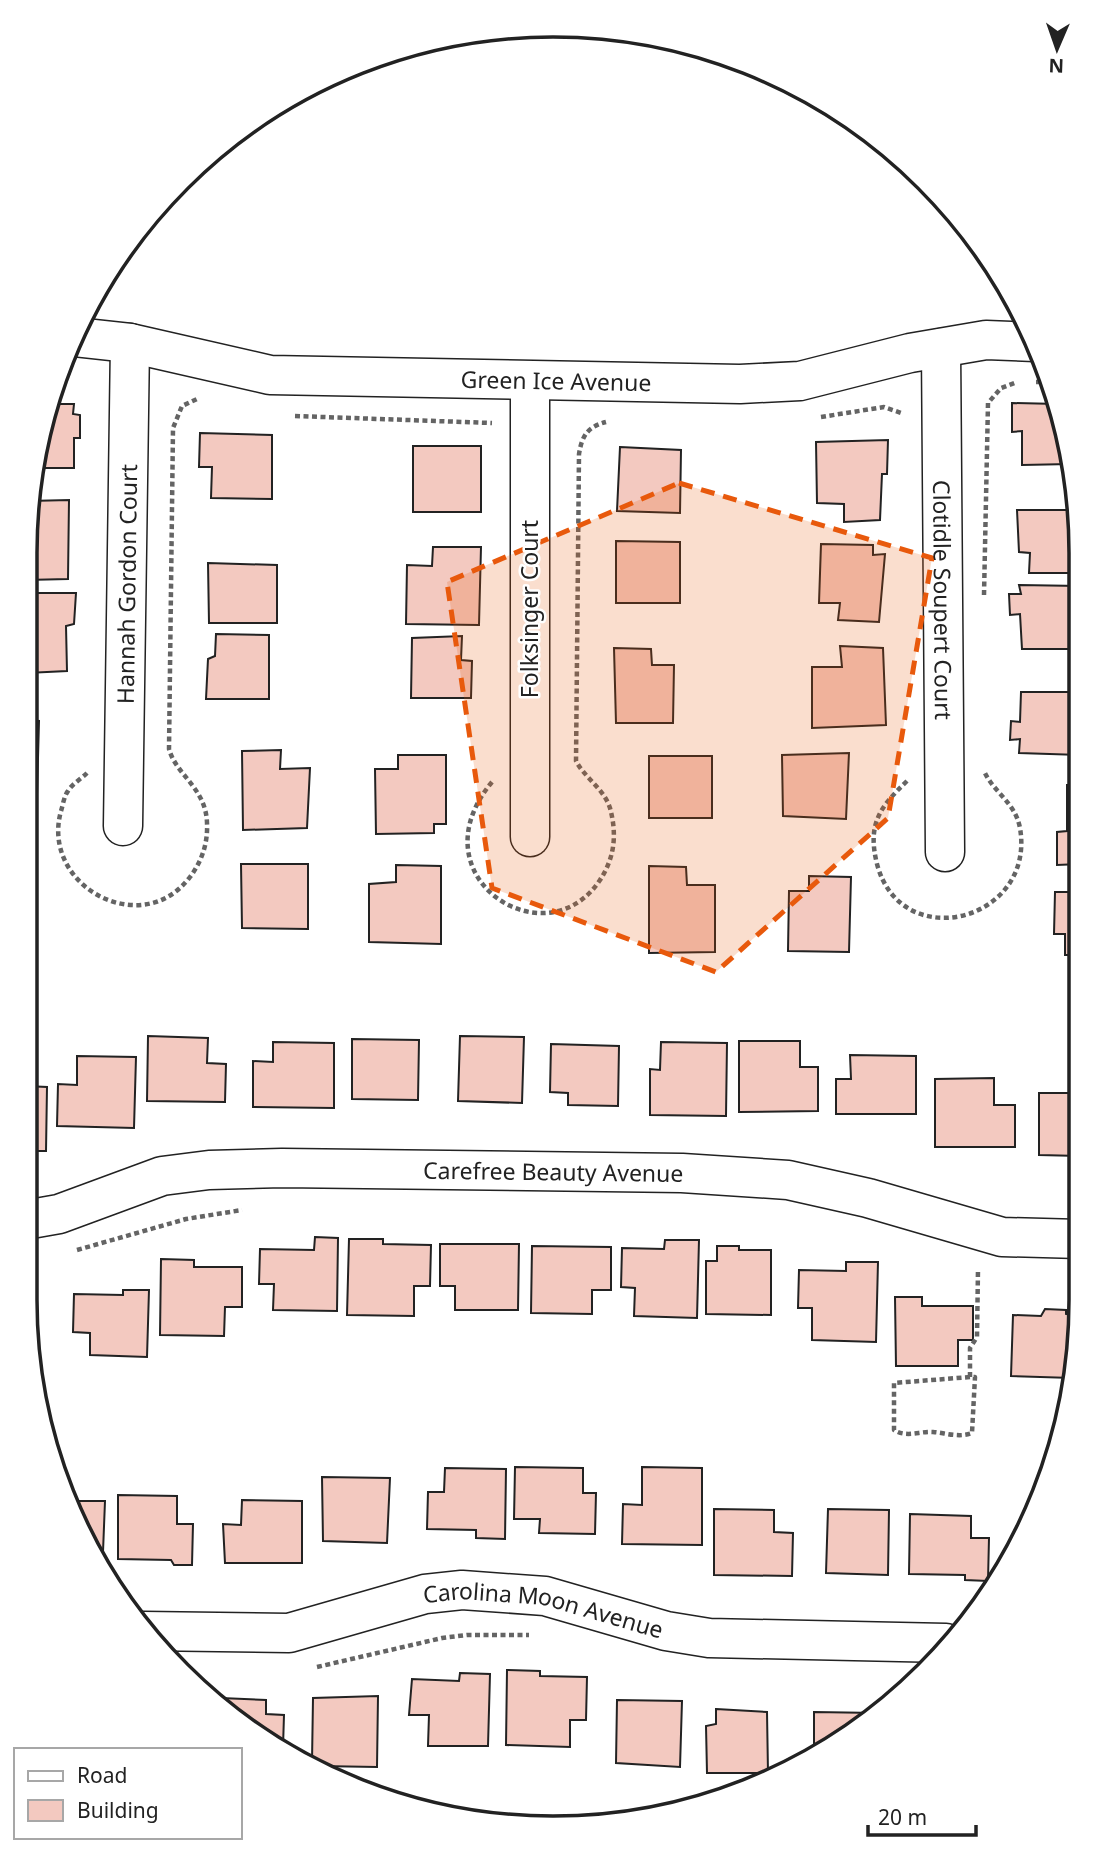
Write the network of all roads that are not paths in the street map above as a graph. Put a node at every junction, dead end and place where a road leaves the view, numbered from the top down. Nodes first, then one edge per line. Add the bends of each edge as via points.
1 (84, 338) edge
2 (1024, 342) edge
3 (130, 343) junction
4 (941, 348) junction
5 (530, 381) junction
6 (122, 826) dead end
7 (530, 837) dead end
8 (945, 852) dead end
9 (37, 1218) edge
10 (1069, 1239) edge
11 (158, 1631) edge
12 (938, 1643) edge

1 - 3 street, Green Ice Avenue
2 - 4 street, Green Ice Avenue via 986,341
3 - 5 street, Green Ice Avenue via 270,375
3 - 6 street, Hannah Gordon Court
4 - 5 street, Green Ice Avenue via 800,381
4 - 8 street, Clotidle Soupert Court
5 - 7 street, Folksinger Court
9 - 10 street, Carefree Beauty Avenue via 162,1176 209,1170 654,1173 788,1180 1002,1237
11 - 12 street, Carolina Moon Avenue via 289,1633 425,1594 462,1590 545,1596 666,1631 709,1638

